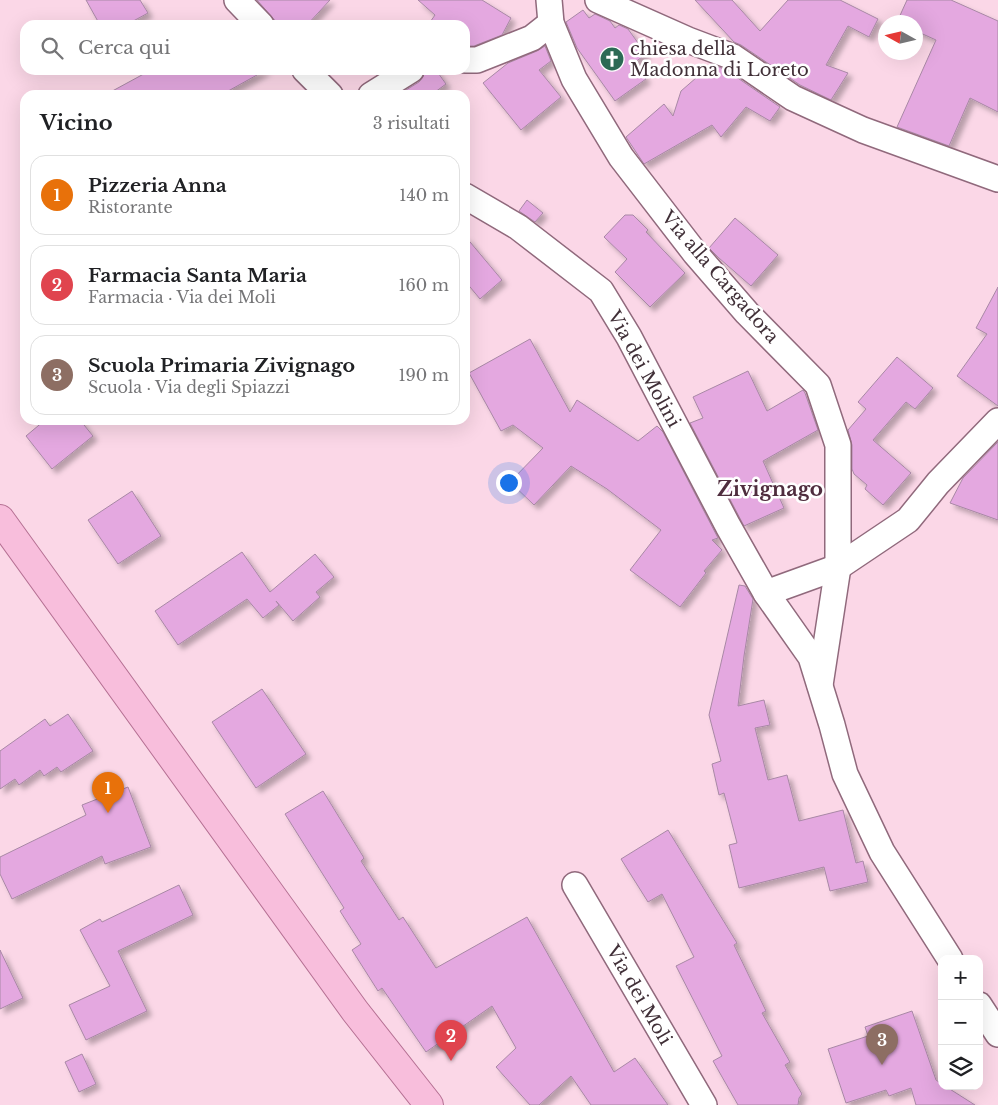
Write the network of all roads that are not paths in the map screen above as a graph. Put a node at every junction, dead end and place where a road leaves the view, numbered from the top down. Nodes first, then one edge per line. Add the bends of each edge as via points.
1 (237, 0) edge
2 (598, 0) edge
3 (550, 12) edge
4 (256, 20) edge
5 (470, 60) edge
6 (310, 75) edge
7 (403, 75) edge
8 (325, 90) edge
9 (379, 90) edge
10 (998, 178) edge
11 (470, 199) edge
12 (998, 421) edge
13 (0, 519) edge
14 (838, 567) junction
15 (766, 593) junction
16 (820, 685) junction
17 (575, 884) dead end
18 (948, 955) edge
19 (983, 1011) edge
20 (998, 1034) edge
21 (429, 1105) edge
22 (704, 1105) edge

1 - 4 street
2 - 10 street via 733,57 793,98 863,130
3 - 5 street via 532,38
3 - 14 street, Via alla Cargadora via 574,79 621,157 701,261 746,313 818,386 838,445
6 - 8 street
7 - 9 street
11 - 15 street, Via dei Molini via 518,227 601,291 629,337
12 - 14 street via 938,483 908,520
13 - 21 main road via 355,1012
14 - 15 street
14 - 16 street, Via alla Cargadora
15 - 16 street, Via dei Molini via 811,657
16 - 18 street, Via dei Molini via 845,774 878,843
17 - 22 street, Via dei Moli
19 - 20 street

